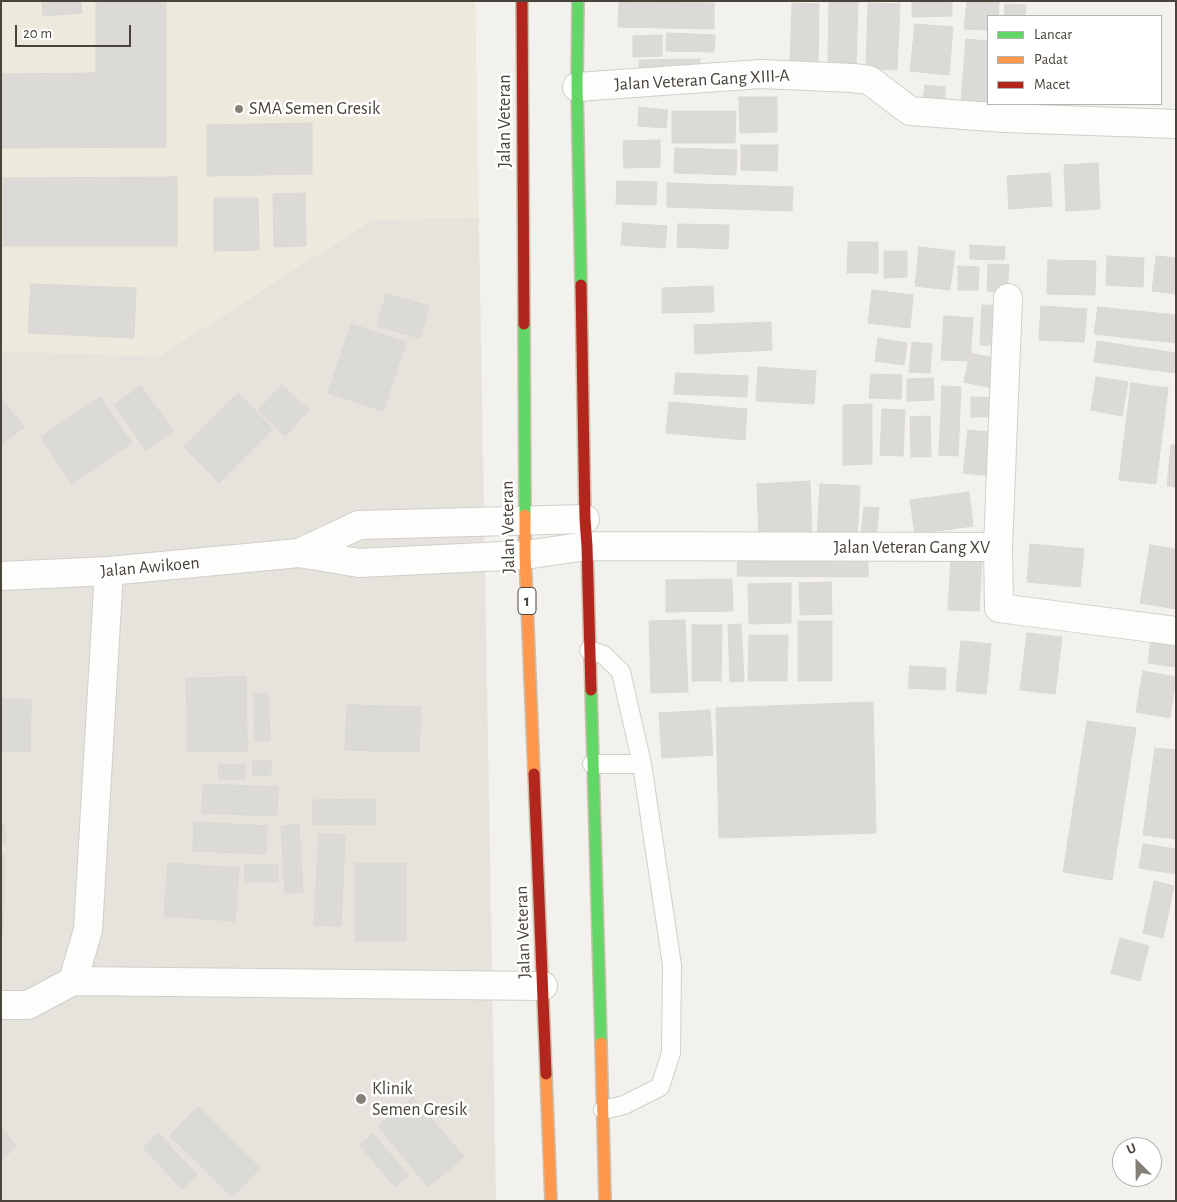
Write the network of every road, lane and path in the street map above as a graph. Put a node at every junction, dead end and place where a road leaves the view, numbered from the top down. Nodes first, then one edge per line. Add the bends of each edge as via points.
1 (522, 1) edge
2 (578, 1) edge
3 (577, 87) junction
4 (1176, 124) edge
5 (1008, 298) dead end
6 (585, 519) junction
7 (525, 521) junction
8 (587, 546) junction
9 (998, 547) junction
10 (299, 553) junction
11 (525, 555) junction
12 (109, 571) junction
13 (1, 576) edge
14 (1176, 632) edge
15 (589, 650) junction
16 (592, 764) junction
17 (642, 764) junction
18 (73, 981) junction
19 (543, 986) junction
20 (1, 1005) edge
21 (603, 1110) junction
22 (551, 1201) edge
23 (605, 1201) edge

1 - 7 highway, Jalan Veteran / 1
2 - 3 highway
3 - 4 street, Jalan Veteran Gang XIII-A via 761,74 853,78 870,80 910,111 1055,121
3 - 6 highway
5 - 9 street
6 - 7 street
6 - 8 highway
7 - 10 street via 359,525
7 - 11 highway, Jalan Veteran / 1
8 - 9 street, Jalan Veteran Gang XV
8 - 11 street, Jalan Veteran Gang XV
8 - 15 highway
9 - 14 street, Jalan Veteran Gang XV via 999,608
10 - 11 street, Jalan Veteran Gang XV via 359,564
10 - 12 street, Jalan Awikoen
11 - 19 highway, Jalan Veteran / 1
12 - 13 street, Jalan Awikoen
12 - 18 street via 88,930
15 - 16 highway
15 - 17 lane via 604,655 621,672
16 - 17 lane
16 - 21 highway
17 - 21 lane via 672,965 671,1053 660,1087 624,1105
18 - 19 street
18 - 20 street via 28,1005
19 - 22 highway, Jalan Veteran / 1
21 - 23 highway

